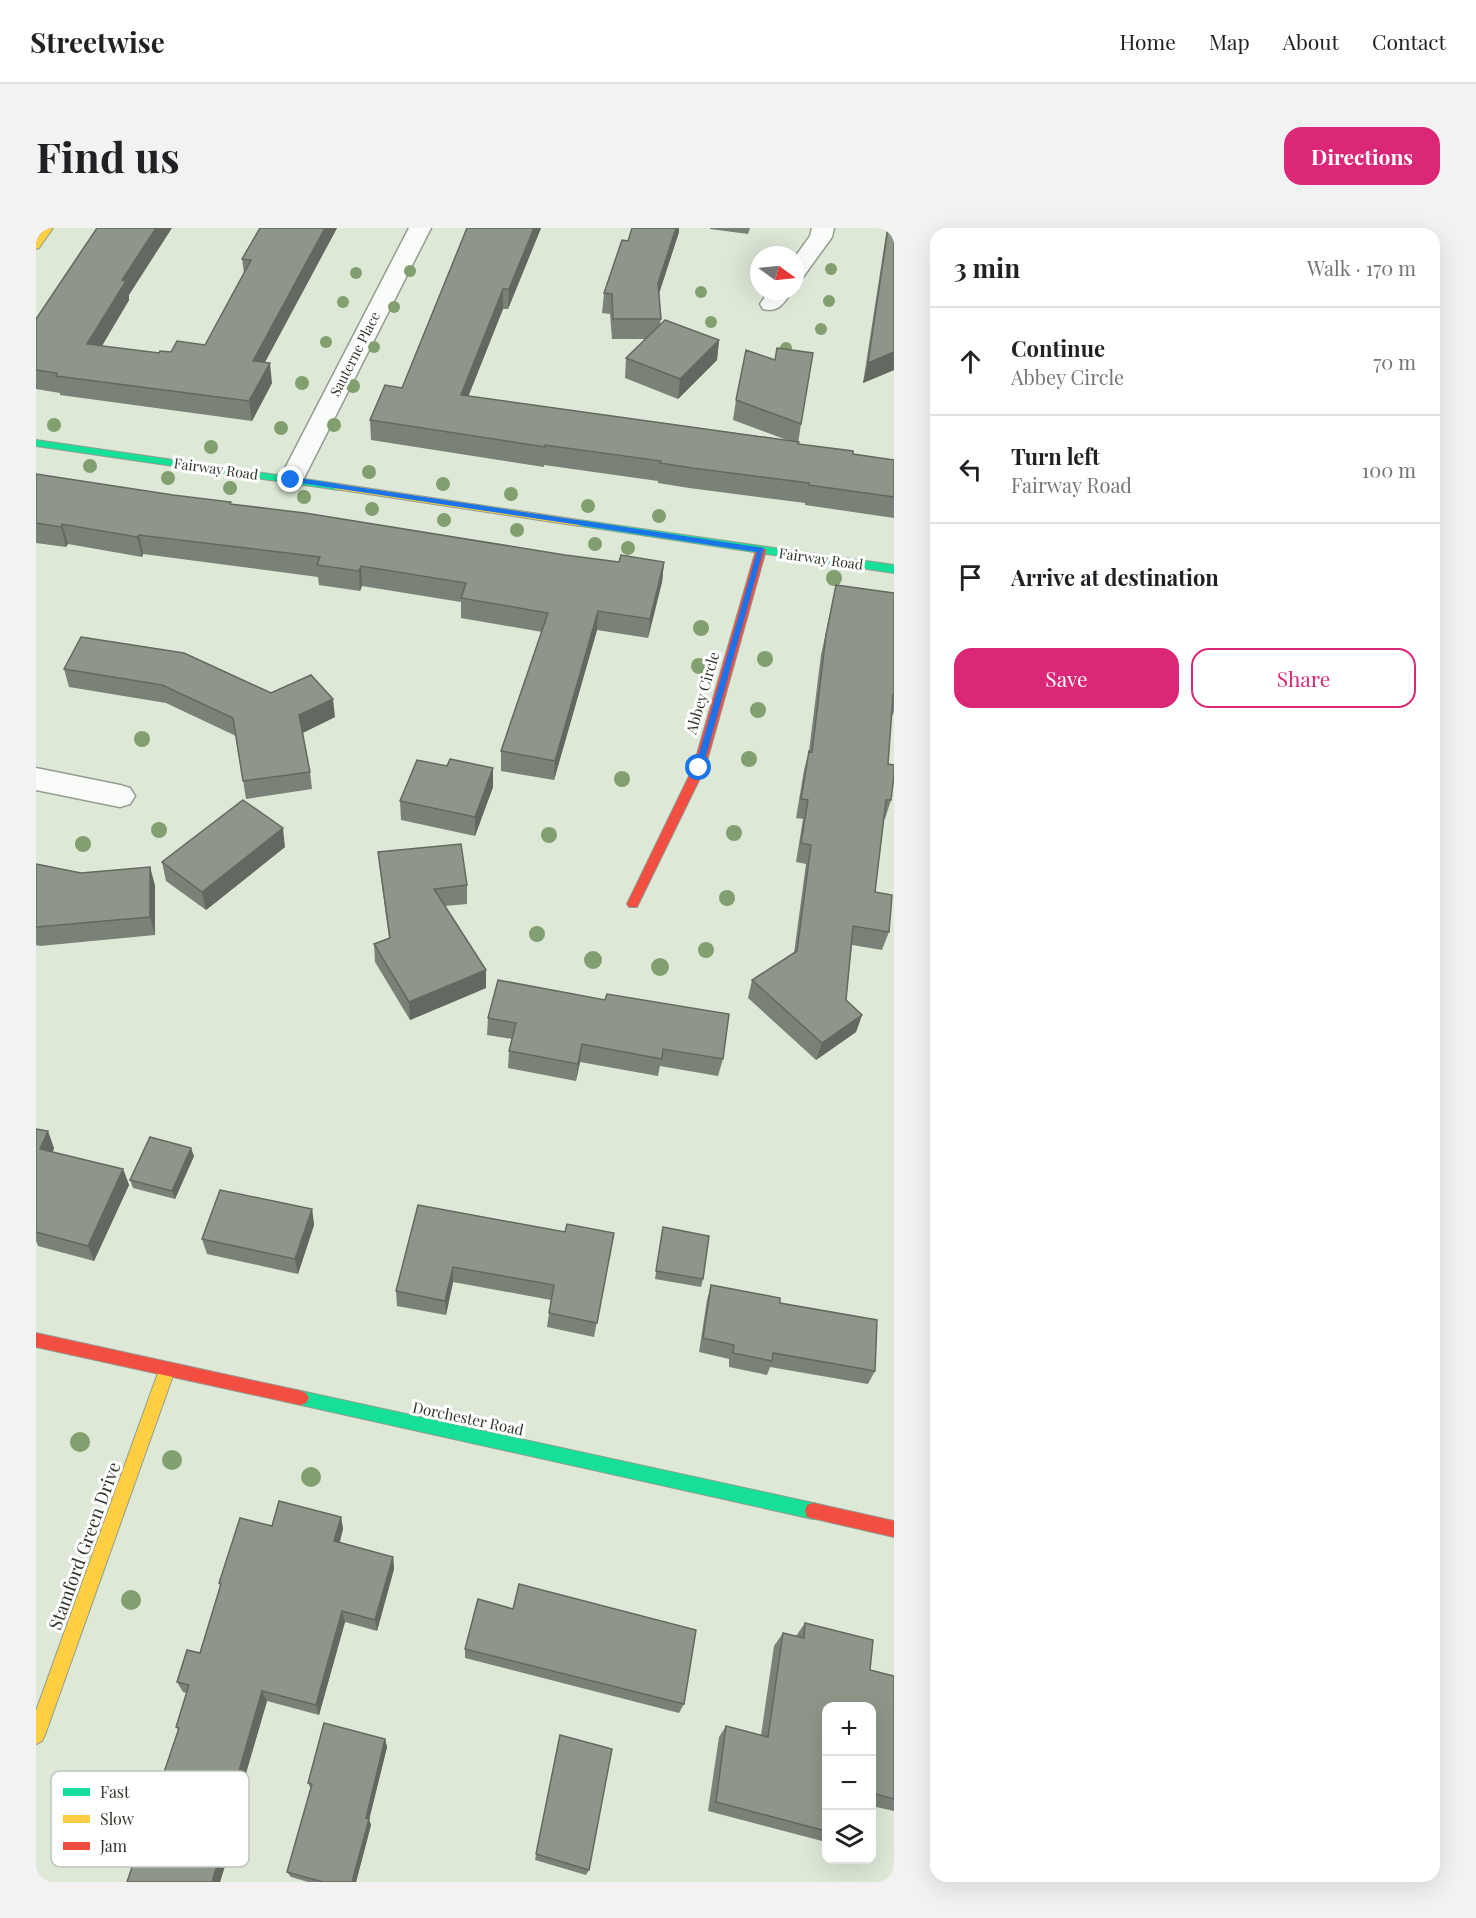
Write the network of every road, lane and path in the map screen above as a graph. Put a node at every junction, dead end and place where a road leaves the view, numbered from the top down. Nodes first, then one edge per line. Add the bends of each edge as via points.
1 (48, 228) edge
2 (420, 228) edge
3 (823, 228) edge
4 (36, 246) edge
5 (804, 260) edge
6 (36, 443) edge
7 (291, 480) junction
8 (761, 550) junction
9 (894, 569) edge
10 (36, 779) edge
11 (120, 796) dead end
12 (633, 904) dead end
13 (36, 1340) edge
14 (168, 1370) junction
15 (894, 1529) edge
16 (36, 1735) edge

1 - 4 street
2 - 7 street, Sauterne Place
3 - 5 street
6 - 7 street, Fairway Road
7 - 8 street, Fairway Road
8 - 9 street, Fairway Road
8 - 12 street, Abbey Circle via 699,768
10 - 11 street
13 - 14 street, Dorchester Road
14 - 15 street, Dorchester Road
14 - 16 street, Stamford Green Drive

